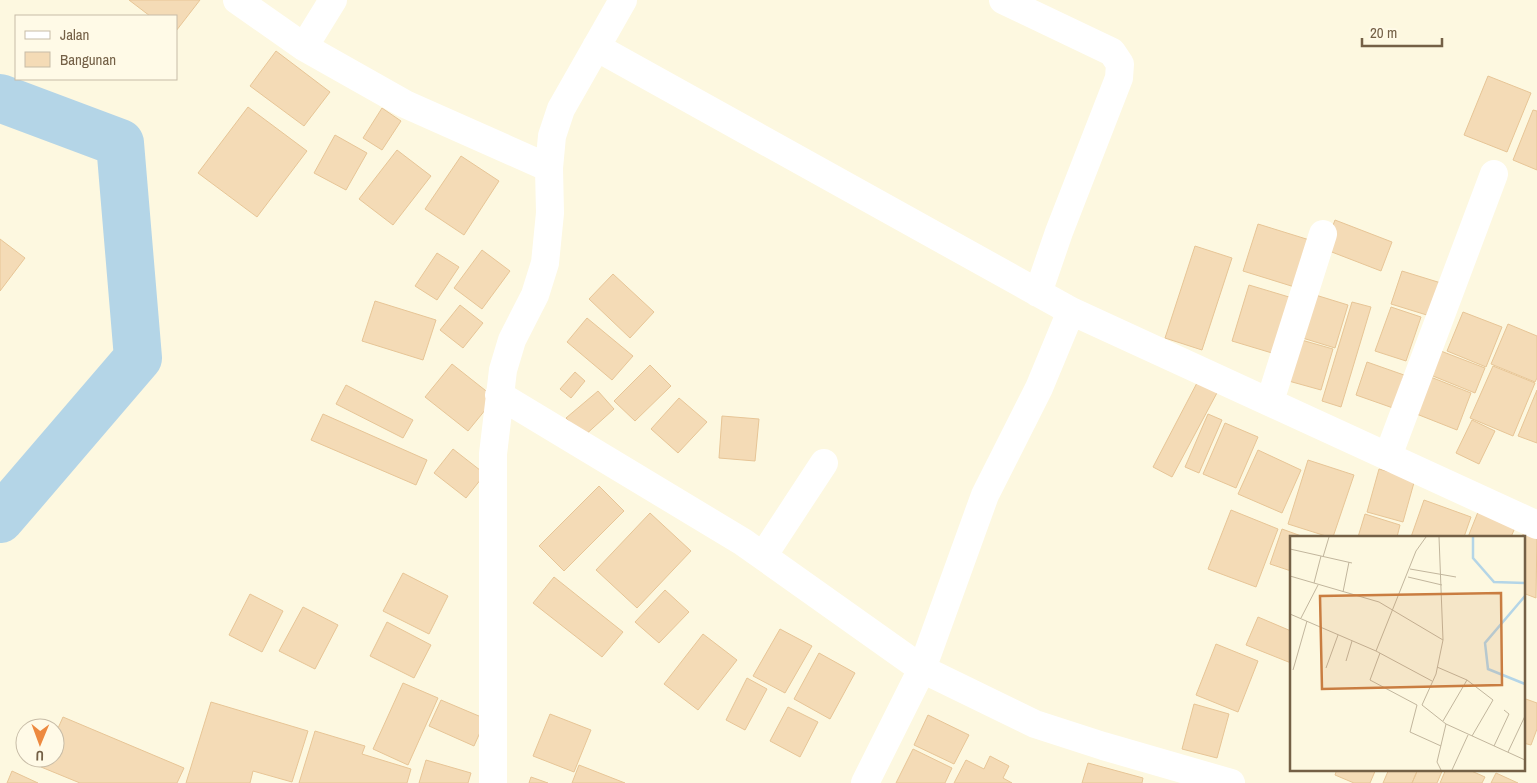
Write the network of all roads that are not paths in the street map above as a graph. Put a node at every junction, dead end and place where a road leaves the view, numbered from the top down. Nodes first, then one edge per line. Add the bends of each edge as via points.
1 (237, 0) edge
2 (333, 0) edge
3 (623, 0) edge
4 (1003, 0) edge
5 (304, 47) junction
6 (596, 47) junction
7 (549, 168) junction
8 (1494, 174) dead end
9 (1323, 234) dead end
10 (1038, 293) junction
11 (1071, 311) junction
12 (499, 394) junction
13 (1270, 401) junction
14 (1388, 456) junction
15 (824, 463) dead end
16 (1537, 525) edge
17 (763, 556) junction
18 (922, 669) junction
19 (494, 783) edge
20 (865, 783) edge
21 (1231, 783) edge

1 - 5 street
2 - 5 street
3 - 6 street
4 - 10 street via 1112,52 1120,64 1119,78
5 - 7 street via 405,104
6 - 7 street via 561,109 552,136
6 - 10 street
7 - 12 street via 550,212 545,263 535,295 512,340
8 - 14 street
9 - 13 street
10 - 11 street
11 - 13 street
11 - 18 street via 1040,388 986,495
12 - 17 street
12 - 19 street via 493,454
13 - 14 street
14 - 16 street
15 - 17 street
17 - 18 street
18 - 20 street
18 - 21 street via 1035,724

